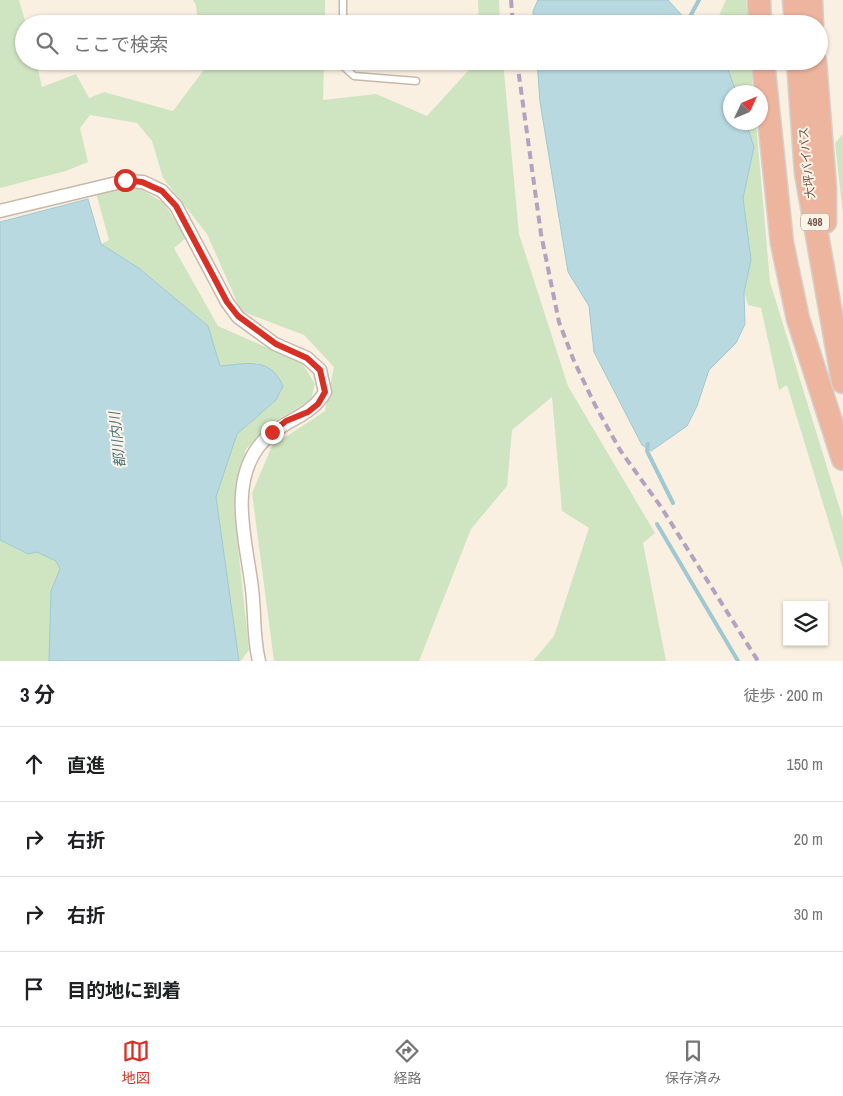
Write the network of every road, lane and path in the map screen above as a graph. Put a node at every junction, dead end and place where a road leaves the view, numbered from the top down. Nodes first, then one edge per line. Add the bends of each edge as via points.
1 (343, 0) edge
2 (759, 0) edge
3 (794, 0) edge
4 (811, 0) edge
5 (343, 15) edge
6 (760, 15) edge
7 (795, 15) edge
8 (812, 15) edge
9 (347, 70) edge
10 (765, 70) edge
11 (799, 70) edge
12 (816, 70) edge
13 (416, 81) dead end
14 (0, 211) edge
15 (824, 274) junction
16 (843, 382) edge
17 (843, 459) edge
18 (259, 661) edge

1 - 5 lane
2 - 6 highway
3 - 7 highway
4 - 8 highway
9 - 13 lane via 354,76
10 - 17 highway via 784,253 798,319
11 - 15 highway, 大坪バイパス / 498 via 806,173
12 - 15 highway via 825,188
14 - 18 street via 125,180 142,182 162,191 176,206 227,302 238,316 276,344 307,358 320,370 325,392 318,404 272,432 258,446 250,460 243,489 242,518
15 - 16 highway, 大坪バイパス / 498

